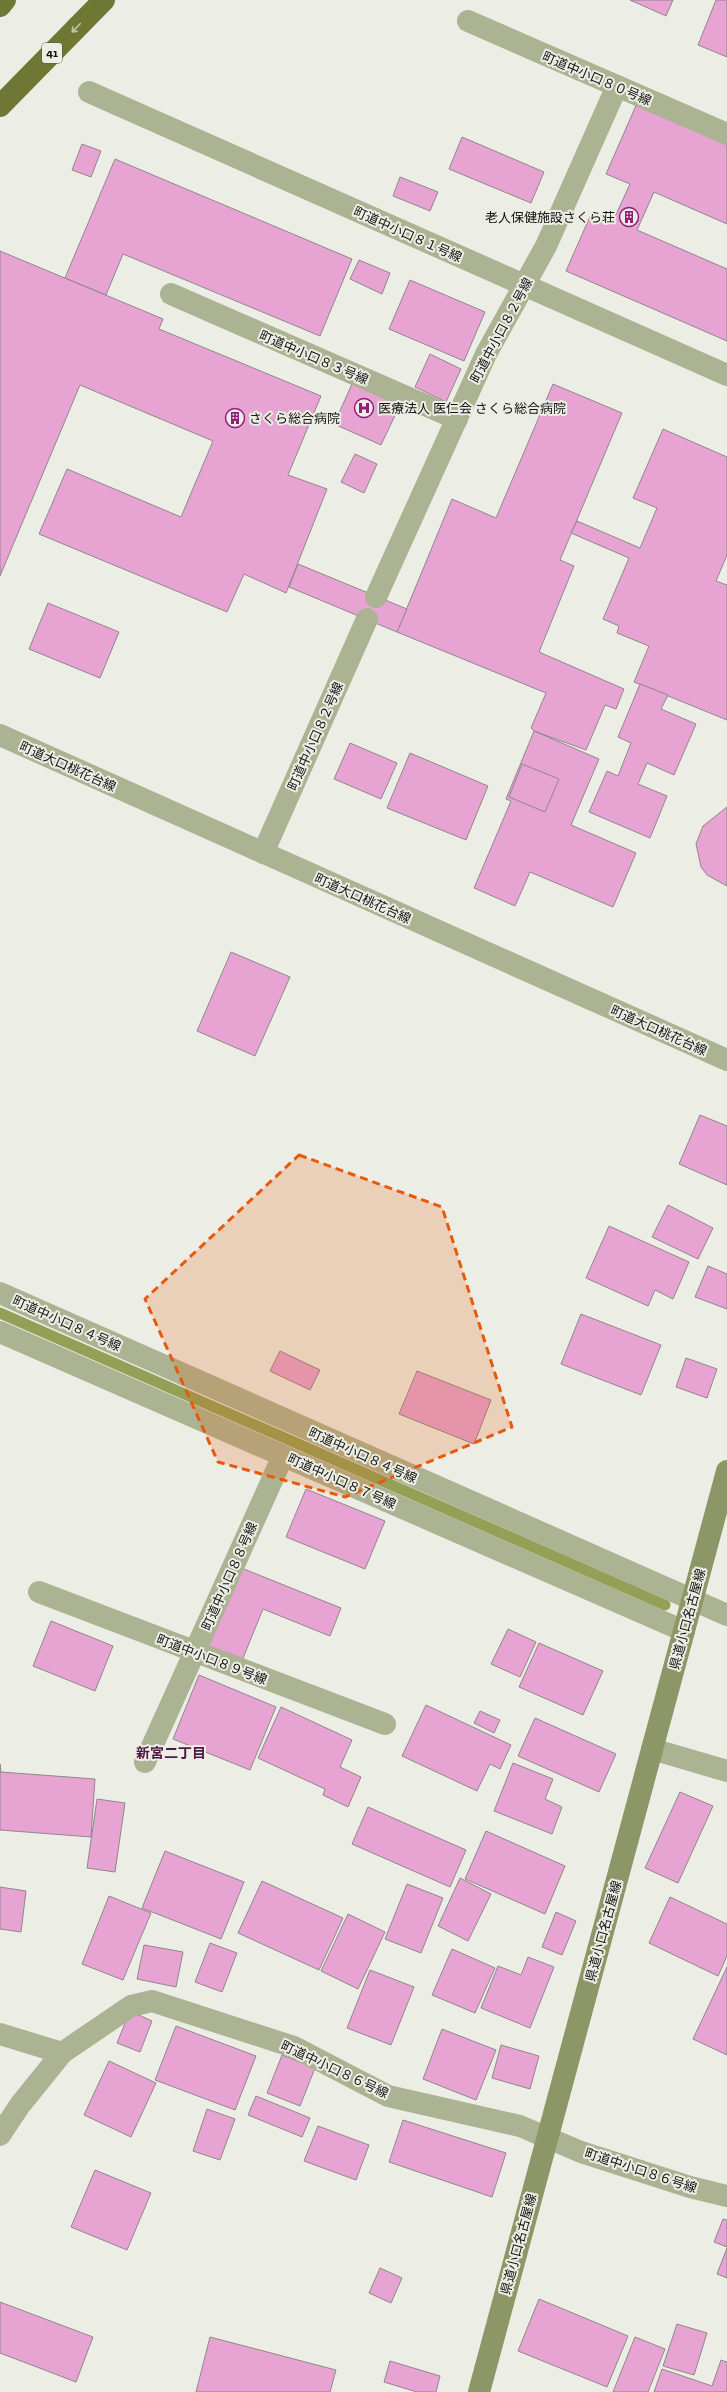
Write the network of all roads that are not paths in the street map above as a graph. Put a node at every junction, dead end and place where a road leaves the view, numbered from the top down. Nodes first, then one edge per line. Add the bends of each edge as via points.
1 (5, 0) edge
2 (104, 0) edge
3 (0, 6) edge
4 (468, 21) dead end
5 (617, 86) junction
6 (89, 92) dead end
7 (0, 106) edge
8 (727, 134) edge
9 (524, 286) junction
10 (171, 294) dead end
11 (727, 375) edge
12 (457, 419) junction
13 (376, 597) dead end
14 (368, 619) dead end
15 (0, 735) edge
16 (262, 854) junction
17 (727, 1060) edge
18 (0, 1293) edge
19 (0, 1332) edge
20 (283, 1456) junction
21 (727, 1471) edge
22 (39, 1592) dead end
23 (692, 1600) junction
24 (727, 1615) edge
25 (684, 1631) junction
26 (194, 1653) junction
27 (385, 1724) dead end
28 (652, 1749) junction
29 (145, 1762) dead end
30 (727, 1771) edge
31 (0, 2034) edge
32 (62, 2053) junction
33 (0, 2135) edge
34 (547, 2138) junction
35 (727, 2196) edge
36 (479, 2392) edge

1 - 3 highway
2 -> 7 highway, 41
4 - 5 street, 町道中小口８０号線
5 - 8 street, 町道中小口８０号線
5 - 9 street, 町道中小口８２号線 via 546,246
6 - 9 street, 町道中小口８１号線
9 - 11 street, 町道中小口８１号線
9 - 12 street, 町道中小口８２号線 via 486,354
10 - 12 street, 町道中小口８３号線
12 - 13 street, 町道中小口８２号線
14 - 16 street, 町道中小口８２号線
15 - 16 street, 町道大口桃花台線
16 - 17 street, 町道大口桃花台線
18 - 23 street, 町道中小口８４号線
19 - 20 street, 町道中小口８７号線
20 - 25 street, 町道中小口８７号線
20 - 26 street, 町道中小口８８号線
21 - 23 main road, 県道小口名古屋線
22 - 26 street, 町道中小口８９号線
23 - 24 street, 町道中小口８４号線
23 - 25 main road, 県道小口名古屋線
25 - 28 main road, 県道小口名古屋線
26 - 27 street, 町道中小口８９号線
26 - 29 street, 町道中小口８８号線
28 - 30 street
28 - 34 main road, 県道小口名古屋線
31 - 32 street
32 - 33 street, 町道中小口８６号線 via 20,2105
32 - 34 street, 町道中小口８６号線 via 131,2006 152,2001 294,2047 388,2096 520,2126
34 - 35 street, 町道中小口８６号線 via 581,2152
34 - 36 main road, 県道小口名古屋線

